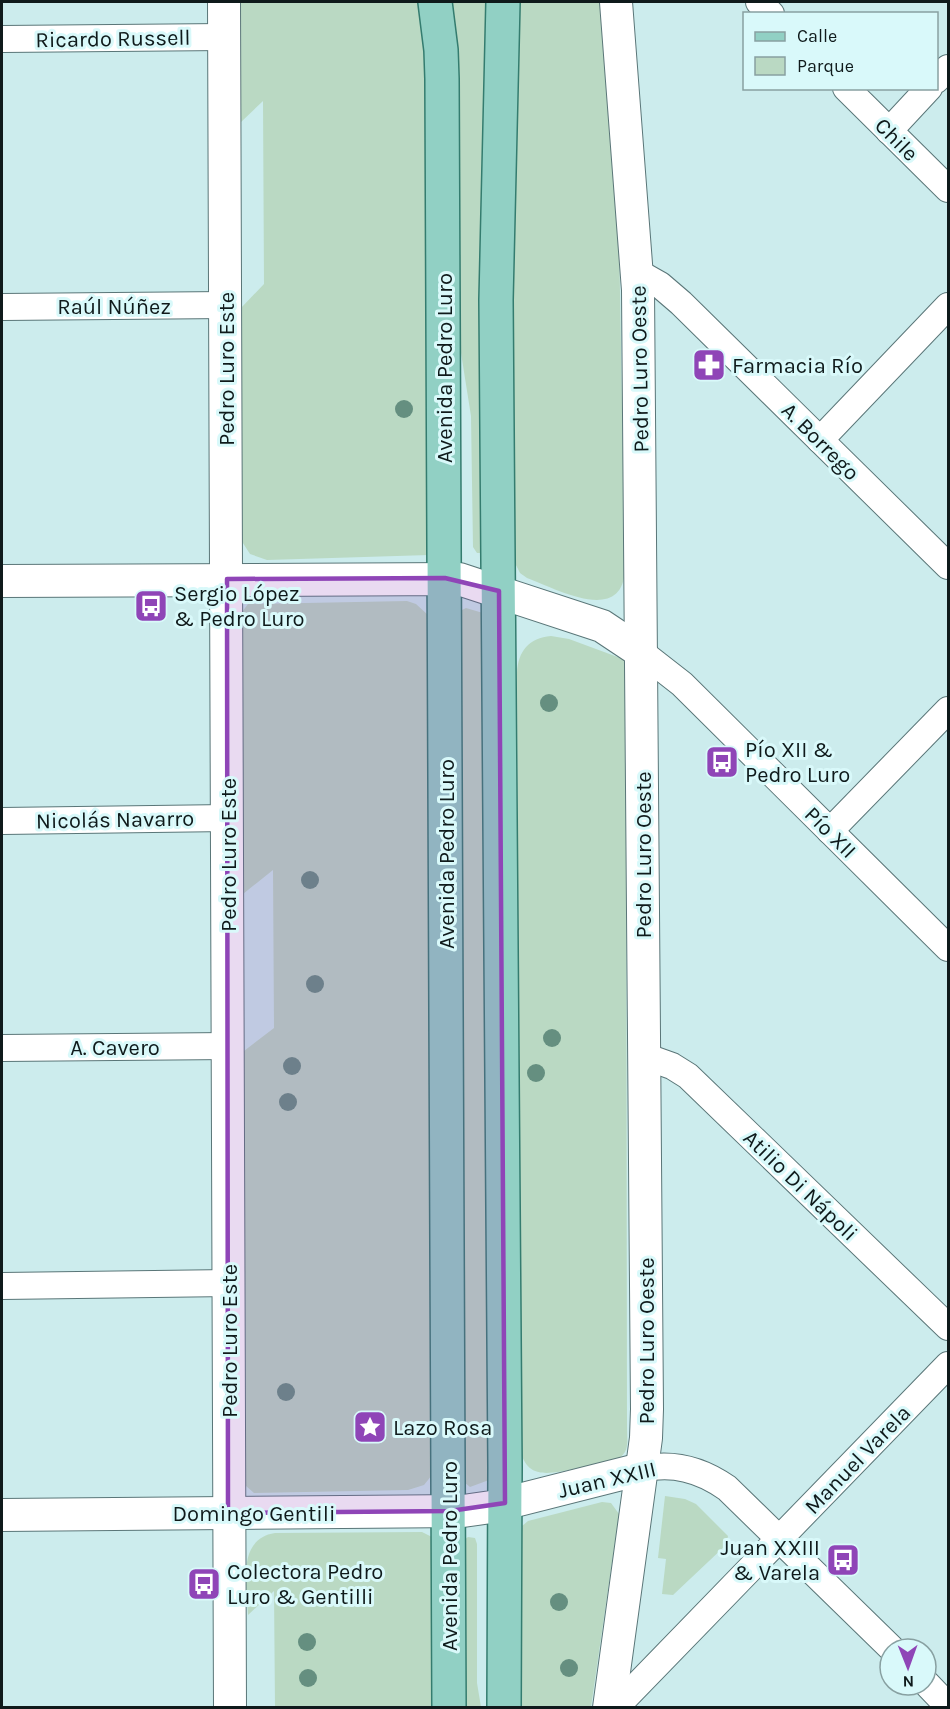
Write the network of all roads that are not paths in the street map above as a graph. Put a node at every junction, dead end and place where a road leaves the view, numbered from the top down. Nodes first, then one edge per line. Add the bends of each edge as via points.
1 (224, 2) edge
2 (435, 2) edge
3 (503, 2) edge
4 (616, 2) edge
5 (224, 37) junction
6 (2, 39) edge
7 (848, 90) edge
8 (927, 90) edge
9 (889, 130) junction
10 (948, 189) edge
11 (637, 272) junction
12 (225, 305) junction
13 (948, 306) edge
14 (2, 307) edge
15 (820, 440) junction
16 (948, 566) edge
17 (445, 578) junction
18 (227, 579) junction
19 (2, 581) edge
20 (499, 591) junction
21 (641, 596) junction
22 (602, 626) junction
23 (641, 652) junction
24 (948, 710) edge
25 (228, 818) junction
26 (2, 821) edge
27 (830, 831) junction
28 (948, 948) edge
29 (229, 1046) junction
30 (2, 1048) edge
31 (644, 1056) junction
32 (230, 1283) junction
33 (2, 1286) edge
34 (948, 1327) edge
35 (948, 1365) edge
36 (641, 1468) junction
37 (505, 1503) junction
38 (450, 1511) junction
39 (228, 1513) junction
40 (2, 1515) edge
41 (780, 1538) junction
42 (880, 1637) edge
43 (230, 1707) edge
44 (449, 1707) edge
45 (504, 1707) edge
46 (609, 1707) edge
47 (615, 1707) edge

1 - 5 street, Pedro Luro Este
2 - 17 main road, Avenida Pedro Luro via 442,65
3 - 20 main road via 496,290
4 - 11 street, Pedro Luro Oeste
5 - 6 street, Ricardo Russell
5 - 12 street, Pedro Luro Este
7 - 9 street, Chile
8 - 9 street
9 - 10 street, Chile
11 - 15 street, A. Borrego via 681,303
11 - 21 street, Pedro Luro Oeste
12 - 14 street, Raúl Núñez
12 - 18 street, Pedro Luro Este
13 - 15 street
15 - 16 street, A. Borrego
17 - 18 street, Pío XII
17 - 20 street, Pío XII
17 - 38 main road, Avenida Pedro Luro
18 - 19 street, Pío XII
18 - 25 street, Pedro Luro Este
20 - 22 street, Pío XII
20 - 37 main road
21 - 22 street via 626,619
21 - 23 street, Pedro Luro Oeste
22 - 23 street, Pío XII
23 - 27 street, Pío XII via 682,684
23 - 31 street, Pedro Luro Oeste
24 - 27 street
25 - 26 street, Nicolás Navarro
25 - 29 street, Pedro Luro Este
27 - 28 street, Pío XII
29 - 30 street, A. Cavero
29 - 32 street, Pedro Luro Este
31 - 34 street, Atilio Di Nápoli via 688,1076
31 - 36 street, Pedro Luro Oeste via 647,1417
32 - 33 street
32 - 39 street, Pedro Luro Este
35 - 41 street, Manuel Varela
36 - 37 street, Juan XXIII
36 - 41 street, Juan XXIII via 675,1466 707,1475 727,1488
36 - 46 street, Pedro Luro Oeste
37 - 38 street, Domingo Gentili
37 - 45 main road
38 - 39 street, Domingo Gentili
38 - 44 main road, Avenida Pedro Luro
39 - 40 street, Domingo Gentili
39 - 43 street, Pedro Luro Este
41 - 42 street, Juan XXIII
41 - 47 street, Manuel Varela

